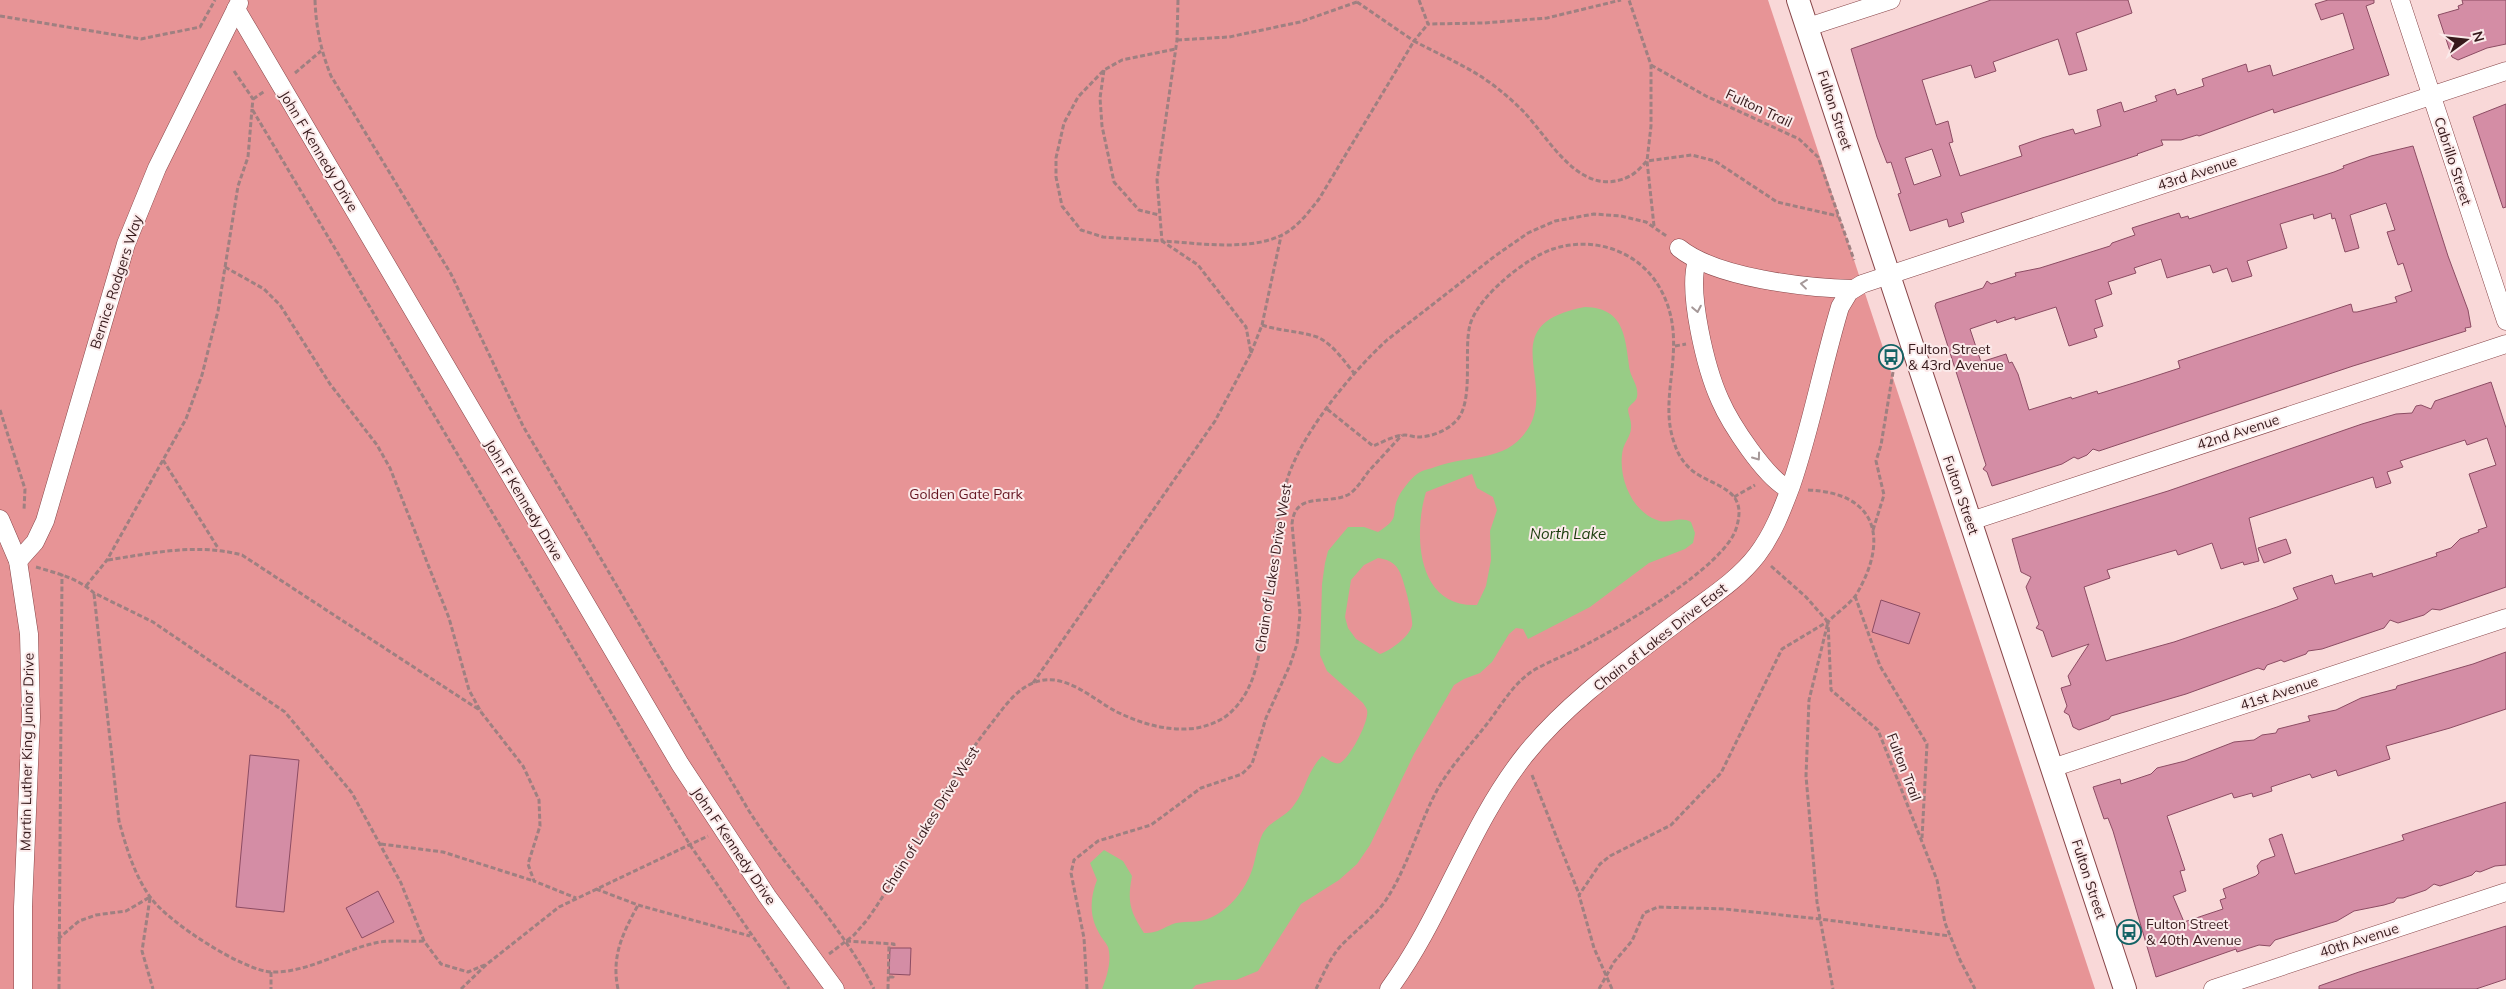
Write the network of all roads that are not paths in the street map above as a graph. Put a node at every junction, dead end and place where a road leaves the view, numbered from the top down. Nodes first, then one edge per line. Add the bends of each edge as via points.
1 (1798, 0) edge
2 (1891, 0) edge
3 (2400, 0) edge
4 (238, 5) edge
5 (1808, 28) junction
6 (2506, 71) edge
7 (2431, 96) junction
8 (1679, 248) road end
9 (1697, 261) junction
10 (1888, 275) junction
11 (1853, 289) junction
12 (2506, 321) edge
13 (2506, 344) edge
14 (1790, 489) junction
15 (0, 519) edge
16 (1971, 521) junction
17 (18, 561) junction
18 (2506, 618) edge
19 (2052, 768) junction
20 (2506, 892) edge
21 (23, 989) edge
22 (835, 989) edge
23 (1390, 989) edge
24 (2125, 989) edge
25 (2213, 989) edge

1 - 5 main road, Fulton Street
2 - 5 street
3 - 7 street, Cabrillo Street
4 - 17 street, Bernice Rodgers Way via 141,205 112,286 45,521 35,542
4 - 22 street, John F Kennedy Drive via 680,764 767,896
5 - 10 main road, Fulton Street
6 - 7 street, 43rd Avenue
7 - 10 street, 43rd Avenue
7 - 12 street, Cabrillo Street
8 - 9 street
11 -> 9 street via 1756,277
9 -> 14 street via 1693,289 1714,387 1734,425 1771,476
10 - 11 street
10 - 16 main road, Fulton Street
11 - 14 street, Chain of Lakes Drive East via 1840,307
13 - 16 street, 42nd Avenue
14 - 23 street, Chain of Lakes Drive East via 1774,528 1758,554 1736,577 1575,704 1524,756 1481,823 1422,939
15 - 17 street, Martin Luther King Junior Drive
16 - 19 main road, Fulton Street
17 - 21 street, Martin Luther King Junior Drive via 27,612 31,683
18 - 19 street, 41st Avenue
19 - 24 main road, Fulton Street
20 - 25 street, 40th Avenue

